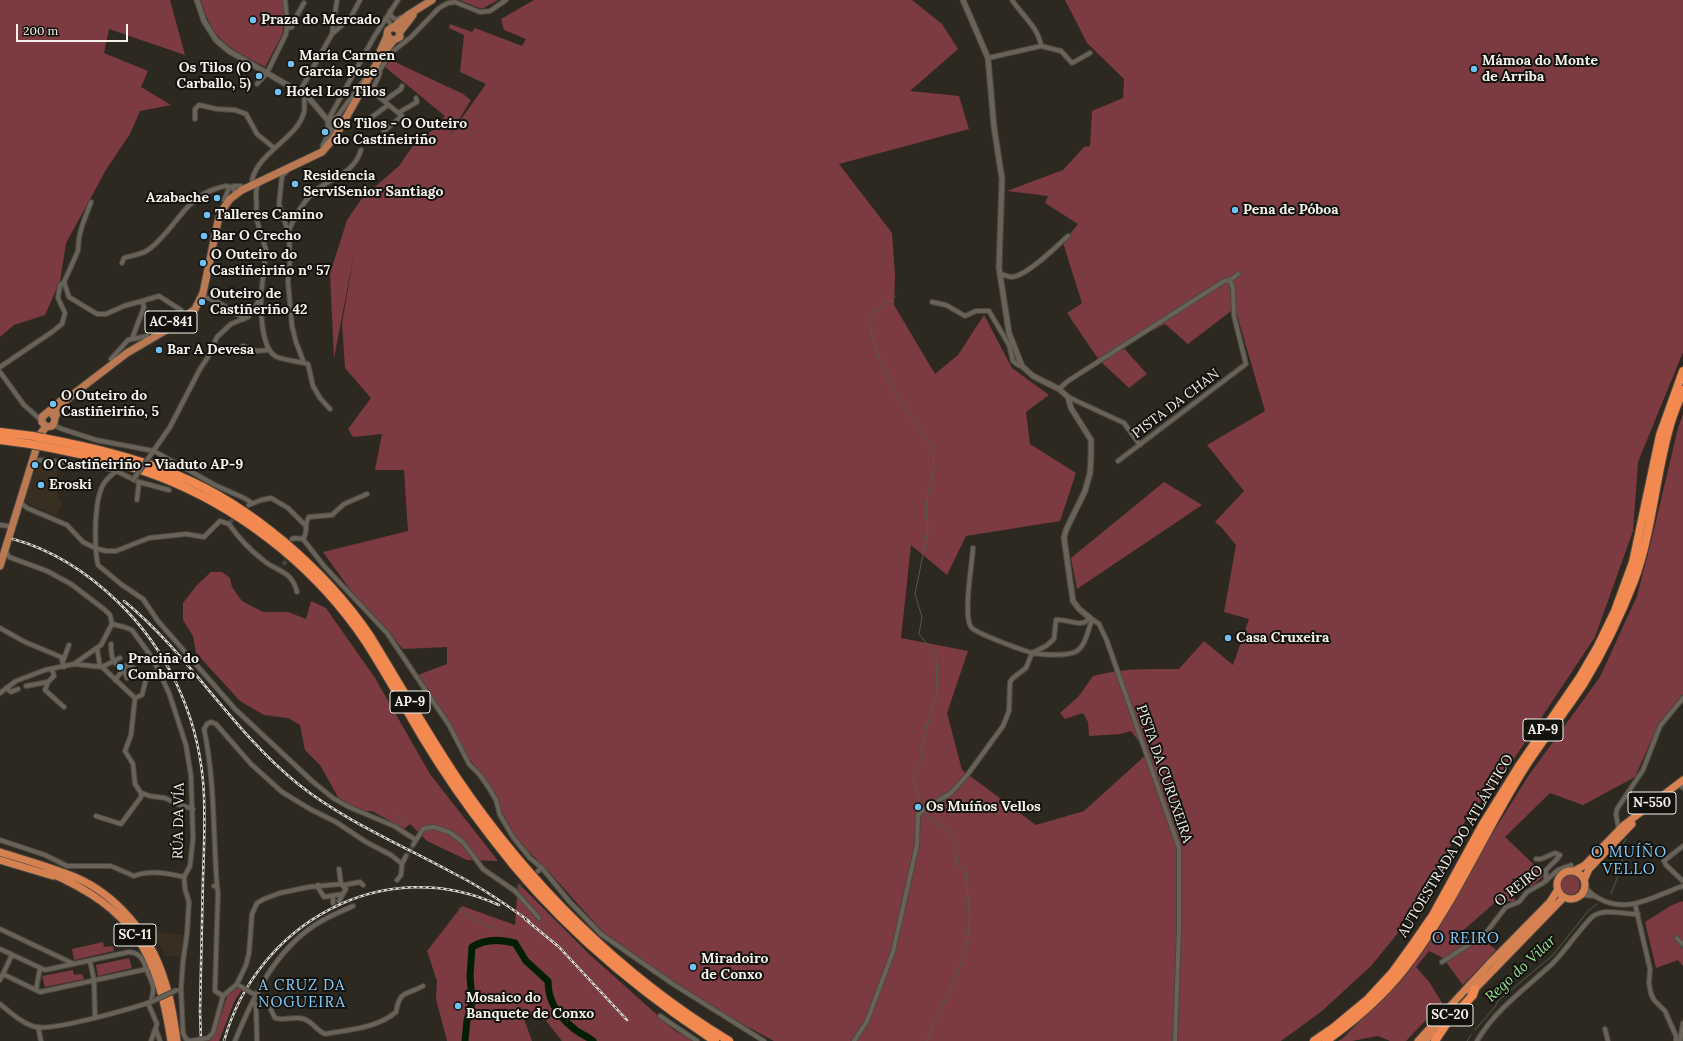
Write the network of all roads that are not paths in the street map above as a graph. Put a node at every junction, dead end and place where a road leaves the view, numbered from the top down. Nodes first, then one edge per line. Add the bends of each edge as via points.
1 (197, 0) edge
2 (285, 0) edge
3 (337, 0) edge
4 (360, 0) edge
5 (398, 0) edge
6 (431, 0) edge
7 (506, 0) edge
8 (963, 0) edge
9 (1012, 0) edge
10 (304, 4) dead end
11 (390, 11) junction
12 (408, 15) junction
13 (386, 18) junction
14 (287, 26) junction
15 (381, 27) junction
16 (394, 27) junction
17 (332, 34) junction
18 (377, 34) junction
19 (387, 35) junction
20 (411, 37) junction
21 (397, 38) junction
22 (405, 42) junction
23 (1041, 46) junction
24 (395, 49) junction
25 (1090, 53) dead end
26 (988, 58) junction
27 (379, 67) junction
28 (267, 73) junction
29 (364, 80) junction
30 (257, 84) dead end
31 (402, 86) dead end
32 (302, 92) junction
33 (416, 98) dead end
34 (384, 101) junction
35 (388, 105) junction
36 (398, 113) junction
37 (195, 119) dead end
38 (328, 120) junction
39 (368, 120) dead end
40 (334, 131) junction
41 (384, 131) dead end
42 (323, 146) junction
43 (274, 148) junction
44 (361, 150) dead end
45 (315, 156) junction
46 (303, 161) junction
47 (273, 176) junction
48 (282, 179) junction
49 (258, 181) junction
50 (234, 190) junction
51 (256, 193) junction
52 (91, 202) dead end
53 (221, 212) junction
54 (288, 232) junction
55 (1068, 236) dead end
56 (122, 263) dead end
57 (1000, 274) junction
58 (1238, 274) dead end
59 (1230, 280) junction
60 (64, 282) junction
61 (260, 293) junction
62 (200, 296) junction
63 (142, 301) junction
64 (932, 302) dead end
65 (181, 310) dead end
66 (244, 320) junction
67 (148, 338) junction
68 (135, 342) junction
69 (243, 346) dead end
70 (268, 350) junction
71 (112, 362) junction
72 (304, 363) junction
73 (1022, 366) junction
74 (0, 368) edge
75 (1683, 371) edge
76 (0, 372) edge
77 (1059, 389) junction
78 (1683, 390) edge
79 (1068, 397) junction
80 (330, 409) dead end
81 (49, 420) junction
82 (0, 429) edge
83 (0, 432) edge
84 (0, 440) edge
85 (36, 443) junction
86 (1140, 445) junction
87 (153, 452) junction
88 (41, 460) junction
89 (35, 461) junction
90 (1118, 461) dead end
91 (116, 471) junction
92 (28, 474) junction
93 (133, 480) junction
94 (139, 482) junction
95 (169, 490) dead end
96 (368, 494) dead end
97 (137, 500) dead end
98 (21, 503) dead end
99 (19, 508) dead end
100 (27, 508) junction
101 (0, 525) edge
102 (305, 525) junction
103 (8, 526) junction
104 (292, 539) dead end
105 (303, 539) junction
106 (95, 548) junction
107 (973, 548) dead end
108 (8, 557) junction
109 (2, 558) edge
110 (284, 565) tunnel mouth
111 (283, 571) junction
112 (297, 592) dead end
113 (1091, 618) junction
114 (112, 624) junction
115 (0, 628) edge
116 (110, 644) dead end
117 (69, 645) dead end
118 (97, 648) junction
119 (1032, 653) junction
120 (120, 658) dead end
121 (63, 661) junction
122 (114, 661) junction
123 (74, 664) junction
124 (64, 666) junction
125 (101, 667) junction
126 (52, 669) junction
127 (123, 669) junction
128 (153, 673) dead end
129 (147, 676) junction
130 (127, 678) dead end
131 (115, 680) junction
132 (48, 682) junction
133 (26, 686) dead end
134 (6, 688) junction
135 (18, 689) dead end
136 (0, 693) edge
137 (134, 698) junction
138 (1683, 698) edge
139 (64, 707) dead end
140 (1683, 785) edge
141 (141, 793) junction
142 (193, 809) junction
143 (96, 816) dead end
144 (1618, 820) junction
145 (1623, 828) junction
146 (417, 839) junction
147 (0, 840) edge
148 (413, 845) tunnel mouth
149 (1683, 846) edge
150 (0, 848) edge
151 (0, 852) edge
152 (0, 856) edge
153 (406, 856) tunnel mouth
154 (1536, 859) dead end
155 (0, 860) edge
156 (402, 864) junction
157 (542, 868) junction
158 (339, 869) dead end
159 (538, 871) dead end
160 (1574, 871) junction
161 (75, 877) junction
162 (184, 877) junction
163 (64, 880) junction
164 (397, 880) dead end
165 (1546, 881) junction
166 (1683, 881) edge
167 (1585, 883) junction
168 (318, 885) junction
169 (343, 885) junction
170 (363, 885) dead end
171 (1683, 886) edge
172 (1557, 891) junction
173 (343, 894) junction
174 (333, 897) junction
175 (1580, 897) junction
176 (1596, 897) junction
177 (1563, 898) junction
178 (339, 901) dead end
179 (333, 903) dead end
180 (1635, 904) junction
181 (353, 906) dead end
182 (1638, 914) junction
183 (539, 918) dead end
184 (0, 929) edge
185 (1677, 938) dead end
186 (1683, 945) edge
187 (0, 949) edge
188 (12, 955) junction
189 (90, 961) junction
190 (1442, 962) dead end
191 (74, 964) junction
192 (40, 968) junction
193 (147, 969) junction
194 (3, 974) junction
195 (0, 980) edge
196 (94, 980) junction
197 (238, 985) junction
198 (423, 986) dead end
199 (1475, 989) junction
200 (36, 990) junction
201 (179, 990) junction
202 (254, 994) junction
203 (223, 996) junction
204 (254, 1001) junction
205 (151, 1002) junction
206 (0, 1004) edge
207 (660, 1016) dead end
208 (95, 1017) junction
209 (170, 1017) junction
210 (1683, 1023) edge
211 (38, 1027) junction
212 (1605, 1029) dead end
213 (156, 1030) junction
214 (41, 1041) edge
215 (151, 1041) edge
216 (160, 1041) edge
217 (171, 1041) edge
218 (177, 1041) edge
219 (190, 1041) edge
220 (235, 1041) edge
221 (257, 1041) edge
222 (697, 1041) edge
223 (715, 1041) edge
224 (729, 1041) edge
225 (764, 1041) edge
226 (854, 1041) edge
227 (1175, 1041) edge
228 (1314, 1041) edge
229 (1326, 1041) edge
230 (1418, 1041) edge
231 (1426, 1041) edge
232 (1435, 1041) edge
233 (1477, 1041) edge
234 (1608, 1041) edge
235 (1676, 1041) edge
236 (1680, 1041) edge

1 - 28 street via 204,21 216,40 229,51
2 - 14 street
3 - 17 street
4 - 17 street via 351,17
5 - 11 street
6 - 12 main road, AC-841
6 - 21 main road, AC-841 via 411,18
7 - 20 street via 490,11 480,12 455,2 448,3
8 - 26 street
9 - 23 street via 1035,30
10 - 14 street via 292,24 289,22
11 - 12 street via 396,20 405,14
11 - 13 street
12 - 16 main road, AC-841
13 - 15 street
13 - 16 street
14 - 28 street
15 - 18 street
15 - 19 street
16 - 19 main road, AC-841 via 389,28
16 - 21 main road via 399,30
17 - 32 street
18 - 19 street
18 - 38 street
19 - 21 main road via 390,39
19 - 29 main road, AC-841
20 - 21 street
20 - 22 street
21 - 22 street
21 - 24 street via 398,44
21 - 27 main road, AC-841
22 - 24 street
23 - 25 street via 1057,49 1072,63
23 - 26 street
24 - 27 street
26 - 57 street via 1002,179
27 - 34 street via 381,73 373,92
27 - 45 main road, AC-841 via 330,144
28 - 30 street
28 - 32 street
29 - 38 street via 337,117
29 - 40 main road, AC-841
31 - 34 street
32 - 38 street
32 - 43 street via 304,111 298,124
33 - 36 street via 417,102
34 - 35 street
35 - 36 street
35 - 39 street
36 - 41 street via 402,116
37 - 43 street via 195,109 199,105 241,112 247,116 261,137
38 - 40 street
38 - 42 street via 329,131
40 - 42 main road, AC-841
40 - 45 street via 330,140
42 - 49 main road, AC-841
43 - 49 street via 256,169
44 - 54 street via 357,159 338,178 313,193 293,219
45 - 46 main road, AC-841
46 - 47 main road, AC-841
46 - 48 street via 285,172
47 - 48 street via 280,175
47 - 49 main road, AC-841
48 - 54 street via 279,204
49 - 50 main road, AC-841
49 - 51 street
50 - 51 street via 253,188
50 - 53 main road, AC-841
50 - 53 street
50 - 56 street via 218,188 198,196 148,250 124,258
50 - 62 main road, AC-841 via 224,200 216,216
51 - 61 street via 257,221 266,250
52 - 60 street via 82,226 78,252
53 - 62 main road, AC-841
54 - 72 street via 288,282 292,326
55 - 57 street via 1020,275 1012,277
57 - 73 street via 1009,333
58 - 59 street
59 - 77 street via 1224,281 1081,372
59 - 86 street, PISTA DA CHAN via 1233,288 1234,316 1246,364
60 - 63 street via 69,297 98,314 106,314
60 - 74 street via 60,285 58,294 65,313 62,324
61 - 66 street via 251,314
61 - 70 street via 262,322
62 - 66 street via 236,312
62 - 67 main road, AC-841 via 190,314
63 - 65 street via 159,296
63 - 68 street via 144,307
64 - 73 street via 946,305 965,316 976,311 989,311 1009,345 1013,361
66 - 87 street via 231,324 217,337 170,426
67 - 68 main road, AC-841
67 - 71 main road, AC-841
68 - 71 main road, AC-841
69 - 70 street
70 - 72 street via 284,360
71 - 81 main road, AC-841 via 64,402
72 - 80 street via 309,366 313,386
73 - 77 street via 1033,376
75 - 228 highway, AUTOESTRADA DO ATLÁNTICO / AP-9 via 1660,435 1633,562 1615,611 1598,646 1580,677 1519,766 1483,824 1433,915 1413,944 1392,973 1368,999
76 - 81 street via 22,403
77 - 79 street
78 - 229 highway, AUTOESTRADA DO ATLÁNTICO / AP-9 via 1669,429 1640,565 1622,612 1599,657 1499,810 1444,909 1411,961 1360,1014
79 - 86 street via 1124,424
79 - 113 street via 1071,408 1091,440 1092,449 1085,491 1064,538 1073,601
81 - 85 main road, AC-841
81 - 87 street via 96,440
81 - 103 main road, AC-841
82 - 85 highway
83 - 85 highway, AP-9
84 - 85 highway, AP-9
85 - 88 street
85 - 89 street
85 - 92 main road, AC-841
85 - 223 highway, AP-9 via 104,459 174,482 215,503 254,528 302,567 339,606 366,642 452,783 492,839 528,882 609,961 678,1017
85 - 224 highway, AP-9 via 106,451 178,475 237,507 305,561 327,581 356,616 457,778 528,871 613,956 682,1010
86 - 90 street, PISTA DA CHAN
87 - 93 street, bridge
87 - 102 street via 244,498 250,504 271,498 288,508
88 - 89 street
88 - 91 street via 94,465
89 - 92 street
91 - 93 street
91 - 106 street via 100,492
92 - 109 main road, AC-841
93 - 94 street
94 - 95 street
94 - 97 street
96 - 102 street via 344,504 332,515 309,517
98 - 100 street
99 - 100 street
100 - 106 street via 67,525 83,542
101 - 103 street
102 - 105 street via 306,533
103 - 109 main road, AC-841
104 - 105 street
105 - 157 street via 324,566 387,633 449,726 469,764 489,788 500,815 514,837 530,858
106 - 111 street via 116,551 149,538 186,534 204,537 220,521 230,523 238,536 263,560 275,569
106 - 146 street via 98,565 143,599 158,621 229,703 307,776 333,798
107 - 119 street via 967,613 972,628 978,633
108 - 109 street
108 - 109 street
108 - 114 street via 47,571 70,584 105,610 110,615
110 - 111 street
111 - 112 street via 295,584
113 - 119 street via 1083,643 1076,652
113 - 119 street via 1082,624 1057,620 1054,639
113 - 227 street, PISTA DA CURUXEIRA via 1099,624 1107,641 1179,848
114 - 118 street
114 - 142 street, RÚA DA VÍA via 128,628 135,634 153,659 169,692 186,745
115 - 121 street via 61,657
116 - 122 street via 111,658
117 - 121 street
118 - 123 street
118 - 125 street
119 - 226 street via 1026,668 1010,682 1009,711 1002,726 968,774 951,793 923,811 917,818 917,845 891,957 867,1021
120 - 122 street
121 - 124 street
122 - 125 street
122 - 127 street via 116,666
123 - 124 street
123 - 125 street
124 - 126 street
125 - 131 street
126 - 132 street via 54,676
126 - 134 street via 16,681
127 - 129 street via 130,665
127 - 130 street
127 - 131 street
128 - 129 street
129 - 137 street via 142,695
131 - 137 street
132 - 133 street
132 - 139 street via 45,690
134 - 135 street via 11,692
134 - 136 street
137 - 141 street via 131,735 126,752 133,764 135,784
138 - 144 street via 1660,726 1643,770 1617,809
140 - 145 highway, N-550
141 - 142 street via 165,798
141 - 143 street via 141,797 121,824
142 - 162 street, RÚA DA VÍA via 192,856
144 - 145 street
144 - 145 street
145 - 160 highway, N-550 via 1585,865
145 - 167 highway, N-550 via 1589,869
146 - 148 street
146 - 183 street via 423,829 434,827 449,832 463,842 483,869 517,889
147 - 162 street via 72,867 111,866 134,876 153,872
149 - 166 street via 1664,862
150 - 161 highway via 47,864
151 - 161 highway, SC-11
152 - 163 highway, SC-11 via 49,872
153 - 156 street
154 - 165 street via 1555,853 1560,855 1546,870
155 - 163 highway
156 - 164 street via 401,875
156 - 203 street via 391,855 282,792 251,764 216,724 207,724 204,729 212,775 217,939 215,988
157 - 159 street
157 - 225 street via 601,934 673,984
158 - 169 street
160 - 165 street, O REIRO via 1572,866 1565,866
160 - 167 highway via 1580,874
160 - 172 highway, N-550 via 1564,872 1558,878
161 - 209 highway, SC-11 via 109,898 144,937 165,980
162 - 201 street, RÚA DA VÍA via 184,889 189,902 188,934
163 - 209 highway, SC-11 via 93,894 128,926 154,968
165 - 190 street, O REIRO via 1527,892 1519,902 1504,909 1485,934
167 - 175 highway, N-550
167 - 176 street
168 - 169 street
168 - 174 street via 324,897
168 - 197 street via 280,893 257,903 252,914 248,959
169 - 170 street via 360,882
169 - 173 street via 346,889
171 - 180 street
172 - 177 highway
172 - 230 highway, SC-20 via 1550,902
173 - 174 street
173 - 178 street
174 - 179 street
175 - 176 street
175 - 177 highway via 1572,900
176 - 180 street via 1615,905
177 - 199 highway, SC-20
180 - 182 street
181 - 202 street via 315,924 298,938 275,963
182 - 233 street via 1602,912 1592,917 1563,952 1498,1012
182 - 235 street via 1650,969 1651,994 1665,1011
184 - 191 street
185 - 186 street
187 - 188 street
188 - 192 street
188 - 194 street
189 - 191 street
189 - 193 street via 130,952 141,957
189 - 196 street
191 - 192 street via 45,970
192 - 200 street
193 - 196 street
193 - 205 street via 153,987
194 - 195 street
194 - 200 street
196 - 200 street via 40,992
196 - 208 street
197 - 202 street, bridge
197 - 203 street
198 - 202 street via 403,995 398,1001 396,1012 386,1018 373,1024 325,1034 309,1022 298,1018 275,1018 267,1002
199 - 231 highway, SC-20
199 - 232 highway via 1473,995 1447,1023
201 - 205 street, bridge
201 - 219 street, RÚA DA VÍA via 183,1033
202 - 204 street
203 - 219 street, bridge via 213,1033 208,1038
204 - 220 street
204 - 221 street
205 - 208 street
205 - 213 street
206 - 211 street via 24,1022
207 - 222 street
208 - 211 street
209 - 217 highway, SC-11
209 - 218 highway, SC-11
210 - 236 street
211 - 214 street
212 - 234 street
213 - 215 street
213 - 216 street

